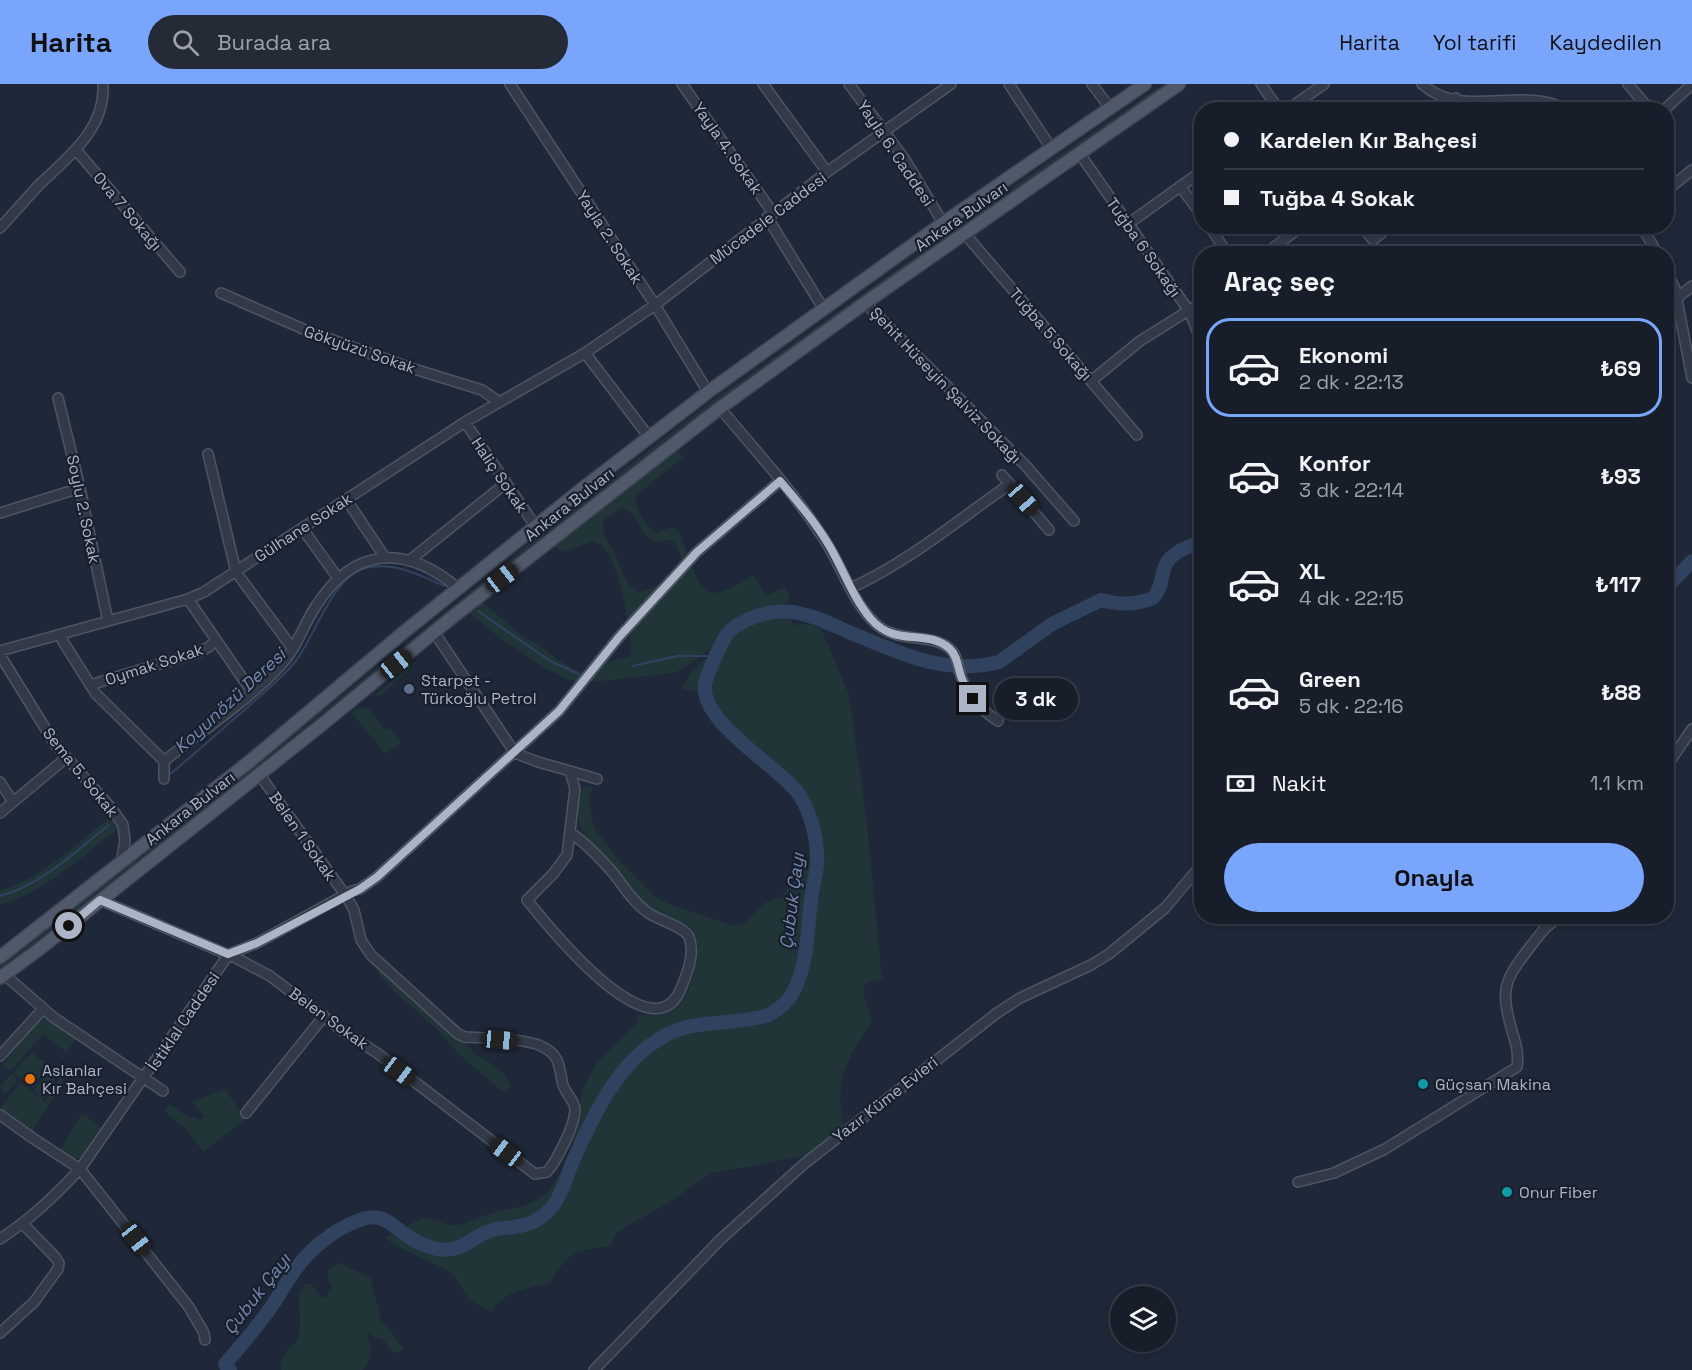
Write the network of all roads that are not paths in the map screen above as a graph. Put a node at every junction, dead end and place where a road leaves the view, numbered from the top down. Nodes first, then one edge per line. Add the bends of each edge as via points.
1 (103, 84) edge
2 (510, 84) edge
3 (682, 84) edge
4 (763, 84) edge
5 (849, 84) edge
6 (951, 84) edge
7 (1009, 84) edge
8 (1092, 84) edge
9 (1145, 84) edge
10 (1179, 84) edge
11 (1261, 84) edge
12 (1324, 84) edge
13 (1422, 84) edge
14 (1692, 84) edge
15 (1632, 86) edge
16 (1456, 98) junction
17 (1273, 102) edge
18 (1298, 102) edge
19 (1459, 102) edge
20 (1558, 102) edge
21 (1644, 102) edge
22 (1673, 102) edge
23 (1110, 108) junction
24 (884, 132) junction
25 (1051, 148) junction
26 (76, 150) junction
27 (1080, 154) junction
28 (1692, 170) edge
29 (828, 172) junction
30 (1194, 176) edge
31 (1674, 185) edge
32 (1180, 186) junction
33 (1194, 205) edge
34 (770, 215) junction
35 (943, 223) junction
36 (1128, 224) junction
37 (0, 228) edge
38 (965, 234) junction
39 (1291, 234) edge
40 (1368, 234) edge
41 (1380, 234) edge
42 (1276, 246) edge
43 (180, 272) dead end
44 (1692, 286) edge
45 (1674, 290) edge
46 (221, 293) dead end
47 (1677, 298) junction
48 (865, 303) junction
49 (655, 305) junction
50 (823, 308) junction
51 (1194, 308) edge
52 (1189, 311) junction
53 (1194, 323) edge
54 (585, 353) junction
55 (1692, 378) edge
56 (1090, 381) junction
57 (708, 392) junction
58 (58, 398) dead end
59 (499, 402) junction
60 (720, 408) junction
61 (465, 422) junction
62 (1137, 435) dead end
63 (649, 437) junction
64 (208, 454) dead end
65 (1002, 475) dead end
66 (780, 481) junction
67 (506, 483) junction
68 (1010, 484) junction
69 (80, 488) junction
70 (346, 499) junction
71 (0, 513) edge
72 (1074, 522) dead end
73 (536, 527) junction
74 (302, 528) junction
75 (1049, 530) dead end
76 (384, 556) junction
77 (409, 561) junction
78 (236, 572) junction
79 (338, 578) junction
80 (851, 588) junction
81 (459, 589) junction
82 (188, 599) junction
83 (108, 621) junction
84 (434, 632) junction
85 (59, 635) junction
86 (216, 640) junction
87 (293, 649) junction
88 (0, 653) edge
89 (90, 685) junction
90 (252, 692) junction
91 (998, 721) dead end
92 (1692, 729) edge
93 (515, 753) junction
94 (1674, 755) edge
95 (66, 758) junction
96 (164, 761) junction
97 (570, 771) junction
98 (259, 774) junction
99 (164, 779) dead end
100 (597, 779) dead end
101 (0, 782) edge
102 (13, 802) junction
103 (0, 813) edge
104 (571, 833) junction
105 (121, 864) junction
106 (1194, 874) edge
107 (346, 896) junction
108 (100, 900) junction
109 (1544, 924) edge
110 (1550, 924) edge
111 (1547, 926) junction
112 (228, 954) junction
113 (0, 957) edge
114 (2, 976) edge
115 (44, 1009) junction
116 (324, 1016) junction
117 (0, 1056) edge
118 (144, 1079) junction
119 (163, 1091) dead end
120 (246, 1113) dead end
121 (4, 1118) edge
122 (0, 1129) edge
123 (80, 1169) junction
124 (535, 1174) joint
125 (1298, 1182) dead end
126 (23, 1224) junction
127 (0, 1239) edge
128 (0, 1333) edge
129 (206, 1340) dead end
130 (594, 1370) edge

1 - 26 street via 100,114
2 - 49 street, Yayla 2. Sokak
3 - 34 street, Yayla 4. Sokak
4 - 29 street
5 - 24 street, Yayla 6. Caddesi
6 - 24 street, Mücadele Caddesi
7 - 25 street
8 - 23 street
9 - 23 main road, Ankara Bulvarı
10 - 27 main road, Ankara Bulvarı
11 - 17 street
12 - 18 street
13 - 16 street via 1434,93
14 - 22 street
15 - 21 street
16 - 19 street
16 - 20 street via 1534,92
23 - 25 main road, Ankara Bulvarı
24 - 29 street, Mücadele Caddesi
24 - 35 street, Yayla 6. Caddesi
25 - 35 main road, Ankara Bulvarı
26 - 37 street
26 - 43 street, Ova 7 Sokağı
27 - 36 street, Tuğba 6 Sokağı
27 - 38 main road, Ankara Bulvarı
28 - 31 street
29 - 34 street, Mücadele Caddesi
30 - 32 street
32 - 33 street
32 - 36 street
34 - 49 street, Mücadele Caddesi
34 - 50 street, Yayla 4. Sokak
35 - 50 main road, Ankara Bulvarı
36 - 52 street, Tuğba 6 Sokağı
38 - 48 main road, Ankara Bulvarı
38 - 56 street, Tuğba 5 Sokağı
39 - 42 street
40 - 41 street via 1373,240
44 - 47 street
45 - 47 street
46 - 59 street, Gökyüzü Sokak via 310,332 482,390
47 - 55 street
48 - 60 main road, Ankara Bulvarı
48 - 72 street, Şehit Hüseyin Şalviz Sokağı via 1025,465
49 - 54 street, Mücadele Caddesi
49 - 57 street, Yayla 2. Sokak
50 - 57 main road, Ankara Bulvarı
51 - 52 street
52 - 53 street, Tuğba 6 Sokağı
52 - 56 street via 1140,341
54 - 59 street, Gülhane Sokak
54 - 63 street
56 - 62 street, Tuğba 5 Sokağı
57 - 63 main road, Ankara Bulvarı
58 - 69 street, Soylu 2. Sokak
59 - 61 street, Gülhane Sokak
60 - 66 street
60 - 84 main road, Ankara Bulvarı
61 - 67 street, Haliç Sokak
61 - 70 street, Gülhane Sokak
63 - 73 main road, Ankara Bulvarı
64 - 78 street
65 - 68 street
66 - 80 street via 830,546
66 - 93 street via 697,552 619,637 559,711
67 - 73 street, Haliç Sokak
67 - 77 street
68 - 75 street
68 - 80 street via 897,563
69 - 71 street
69 - 83 street, Soylu 2. Sokak
70 - 74 street, Gülhane Sokak
70 - 76 street
73 - 81 main road, Ankara Bulvarı
74 - 78 street, Gülhane Sokak
74 - 79 street
76 - 77 street
76 - 79 street via 357,565
77 - 81 street
78 - 82 street, Gülhane Sokak
78 - 87 street
79 - 87 street via 317,603
80 - 91 street via 870,618 884,631 938,642 952,651 977,706
81 - 105 main road, Ankara Bulvarı
82 - 83 street, Gülhane Sokak
82 - 86 street
83 - 85 street, Gülhane Sokak
84 - 93 street
84 - 98 main road, Ankara Bulvarı
85 - 88 street, Gülhane Sokak
85 - 89 street
86 - 89 street, Oymak Sokak via 196,653
86 - 90 street
87 - 90 street
88 - 95 street, Sema 5. Sokak
89 - 96 street
90 - 96 street
92 - 94 street
93 - 97 street
93 - 107 street via 370,883
95 - 102 street
95 - 105 street, Sema 5. Sokak via 123,825
96 - 99 street
97 - 100 street
97 - 104 street via 574,789
98 - 107 street, Belen 1 Sokak
98 - 108 main road, Ankara Bulvarı
101 - 102 street
102 - 103 street
104 - 104 street via 601,859 645,911 680,928 689,937 690,960 676,999 665,1006 645,1008 622,996 558,937 527,900 564,861
105 - 113 main road, Ankara Bulvarı
106 - 130 street, Yazır Küme Evleri via 1165,908 1109,954 997,1013 804,1164 721,1239
107 - 112 street
107 - 124 street, Belen 1 Sokak via 371,955 458,1034 536,1044 555,1054 561,1064 564,1088 574,1103 575,1118 551,1168
108 - 112 street, Belen Sokak
108 - 114 main road, Ankara Bulvarı
109 - 111 street
110 - 111 street
111 - 125 street via 1510,973 1506,985 1505,1005 1516,1046 1517,1067 1385,1149 1334,1173
112 - 116 street, Belen Sokak via 270,976
112 - 118 street, İstiklal Caddesi
114 - 115 street
115 - 117 street
115 - 118 street
116 - 120 street
116 - 124 street, Belen Sokak
118 - 119 street
118 - 123 street, İstiklal Caddesi
121 - 122 street
121 - 123 street
123 - 126 street, İstiklal Caddesi
123 - 129 street via 189,1308
126 - 127 street, İstiklal Caddesi
126 - 128 street via 58,1260 58,1269 34,1302

